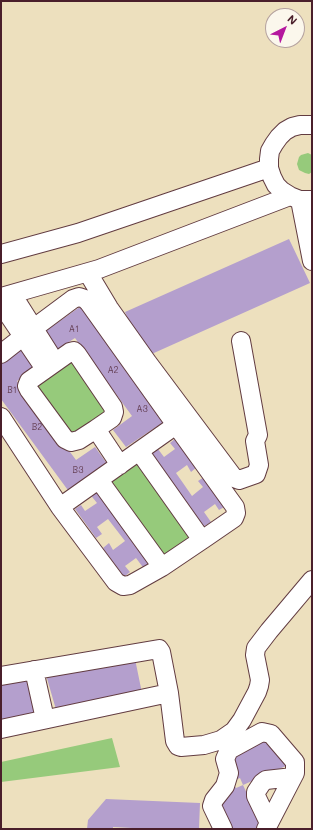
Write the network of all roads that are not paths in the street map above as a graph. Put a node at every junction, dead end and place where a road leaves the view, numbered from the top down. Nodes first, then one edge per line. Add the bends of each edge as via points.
1 (312, 125) edge
2 (269, 168) junction
3 (301, 199) edge
4 (1, 254) edge
5 (312, 261) edge
6 (88, 273) junction
7 (5, 298) edge
8 (28, 332) junction
9 (241, 341) dead end
10 (1, 354) edge
11 (50, 365) junction
12 (1, 417) edge
13 (176, 425) junction
14 (96, 429) junction
15 (139, 451) junction
16 (120, 465) junction
17 (99, 480) junction
18 (60, 507) junction
19 (202, 540) junction
20 (162, 567) junction
21 (312, 580) edge
22 (34, 670) junction
23 (1, 676) edge
24 (169, 693) junction
25 (45, 719) junction
26 (1, 729) edge
27 (293, 777) junction
28 (267, 826) edge
29 (223, 829) edge

1 - 2 street via 292,127 279,137 270,151
2 - 3 street via 276,185 282,191
2 - 4 street via 78,233
3 - 5 street
3 - 6 street
6 - 7 street
6 - 9 street via 148,363 234,478 239,480 256,474 259,465 255,441 258,434
7 - 8 street
8 - 10 street
8 - 11 street
8 - 13 street via 73,299 85,299
11 - 14 street via 70,352 74,351 77,354 113,407 112,418
11 - 14 street via 29,381 29,390 65,439 71,442 79,440
12 - 18 street
13 - 15 street
13 - 19 street via 235,507 234,518
14 - 16 street
15 - 16 street
15 - 19 street
16 - 17 street
17 - 18 street
17 - 20 street
18 - 20 street via 116,582 123,586 130,585
19 - 20 street
21 - 24 street via 256,648 259,686 234,731 212,744 178,746 175,741
22 - 23 street
22 - 24 street via 159,649
22 - 25 street
24 - 25 street
25 - 26 street
27 - 28 street
27 - 28 street via 266,780 256,792
27 - 29 street via 296,762 271,734 262,732 229,750 225,759 229,773 225,786 212,806

